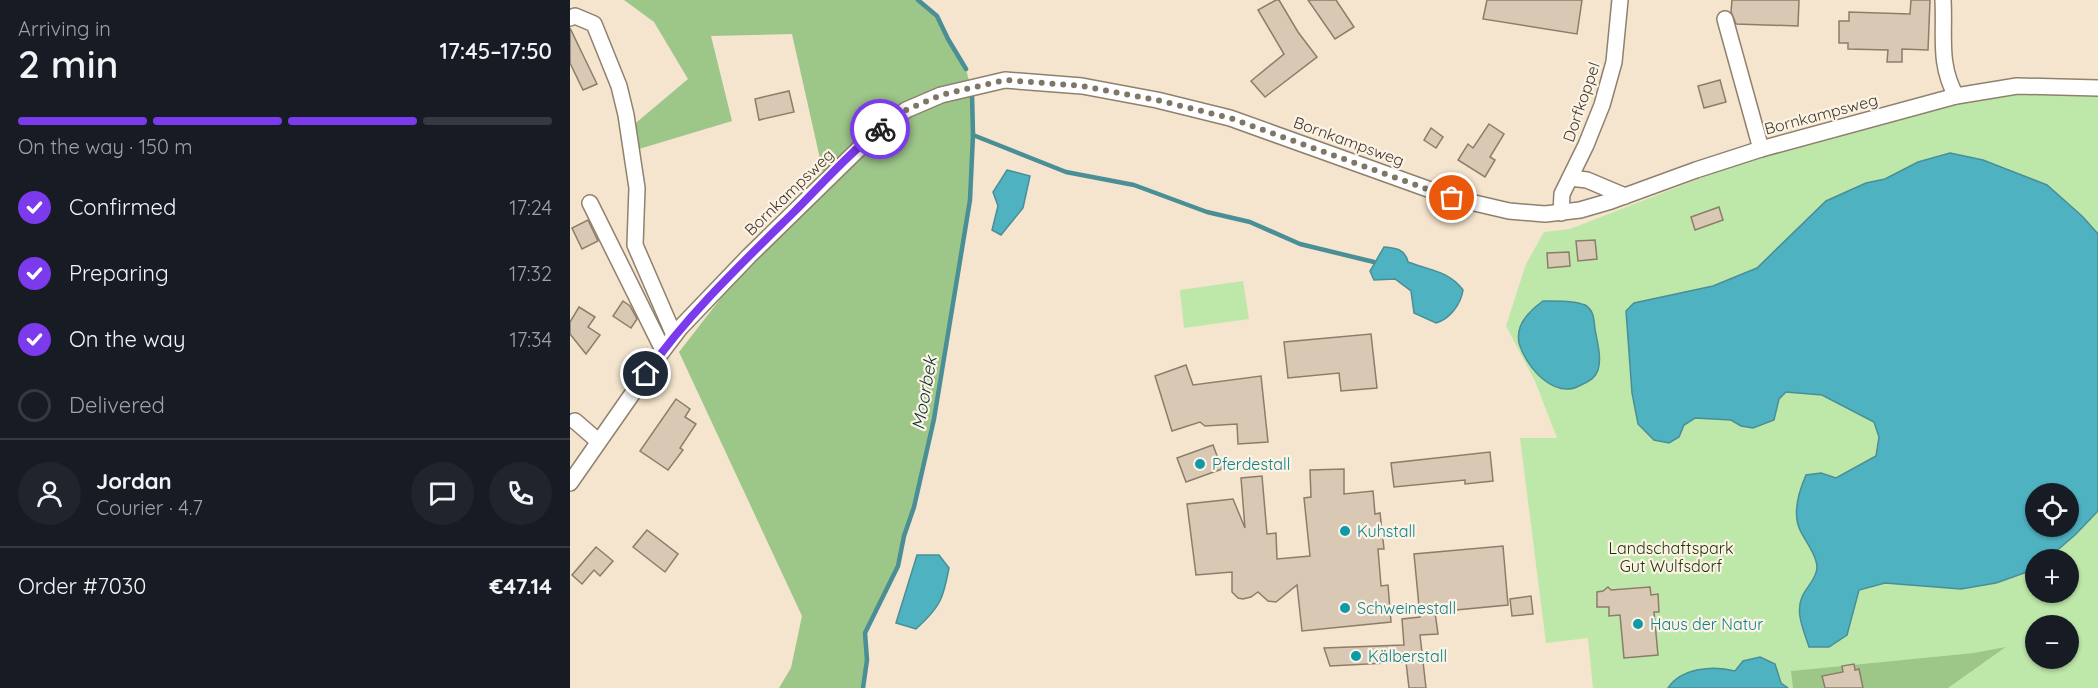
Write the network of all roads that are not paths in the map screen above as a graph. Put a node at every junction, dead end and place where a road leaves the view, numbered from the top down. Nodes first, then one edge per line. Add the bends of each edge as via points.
1 (1620, 0) edge
2 (1943, 0) edge
3 (570, 18) edge
4 (1725, 19) dead end
5 (2098, 88) edge
6 (1956, 96) junction
7 (1761, 149) junction
8 (1570, 178) junction
9 (1625, 196) junction
10 (590, 204) dead end
11 (1561, 213) junction
12 (669, 342) junction
13 (574, 421) dead end
14 (598, 441) junction
15 (572, 476) edge

1 - 8 street, Dorfkoppel via 1614,62 1602,105
2 - 6 street via 1942,58
3 - 12 street via 575,16 594,24 619,86 637,188 634,245
4 - 7 street
5 - 6 street, Bornkampsweg via 2017,86
6 - 7 street, Bornkampsweg
7 - 9 street, Bornkampsweg
8 - 9 street via 1587,180
8 - 11 street, Dorfkoppel via 1562,194
9 - 11 street, Bornkampsweg
10 - 12 street
11 - 12 street, Bornkampsweg via 1509,211 1452,198 1230,118 1157,100 1082,86 1005,80 941,95 906,110 873,135 755,250
12 - 14 street, Bornkampsweg
13 - 14 street
14 - 15 street, Bornkampsweg

